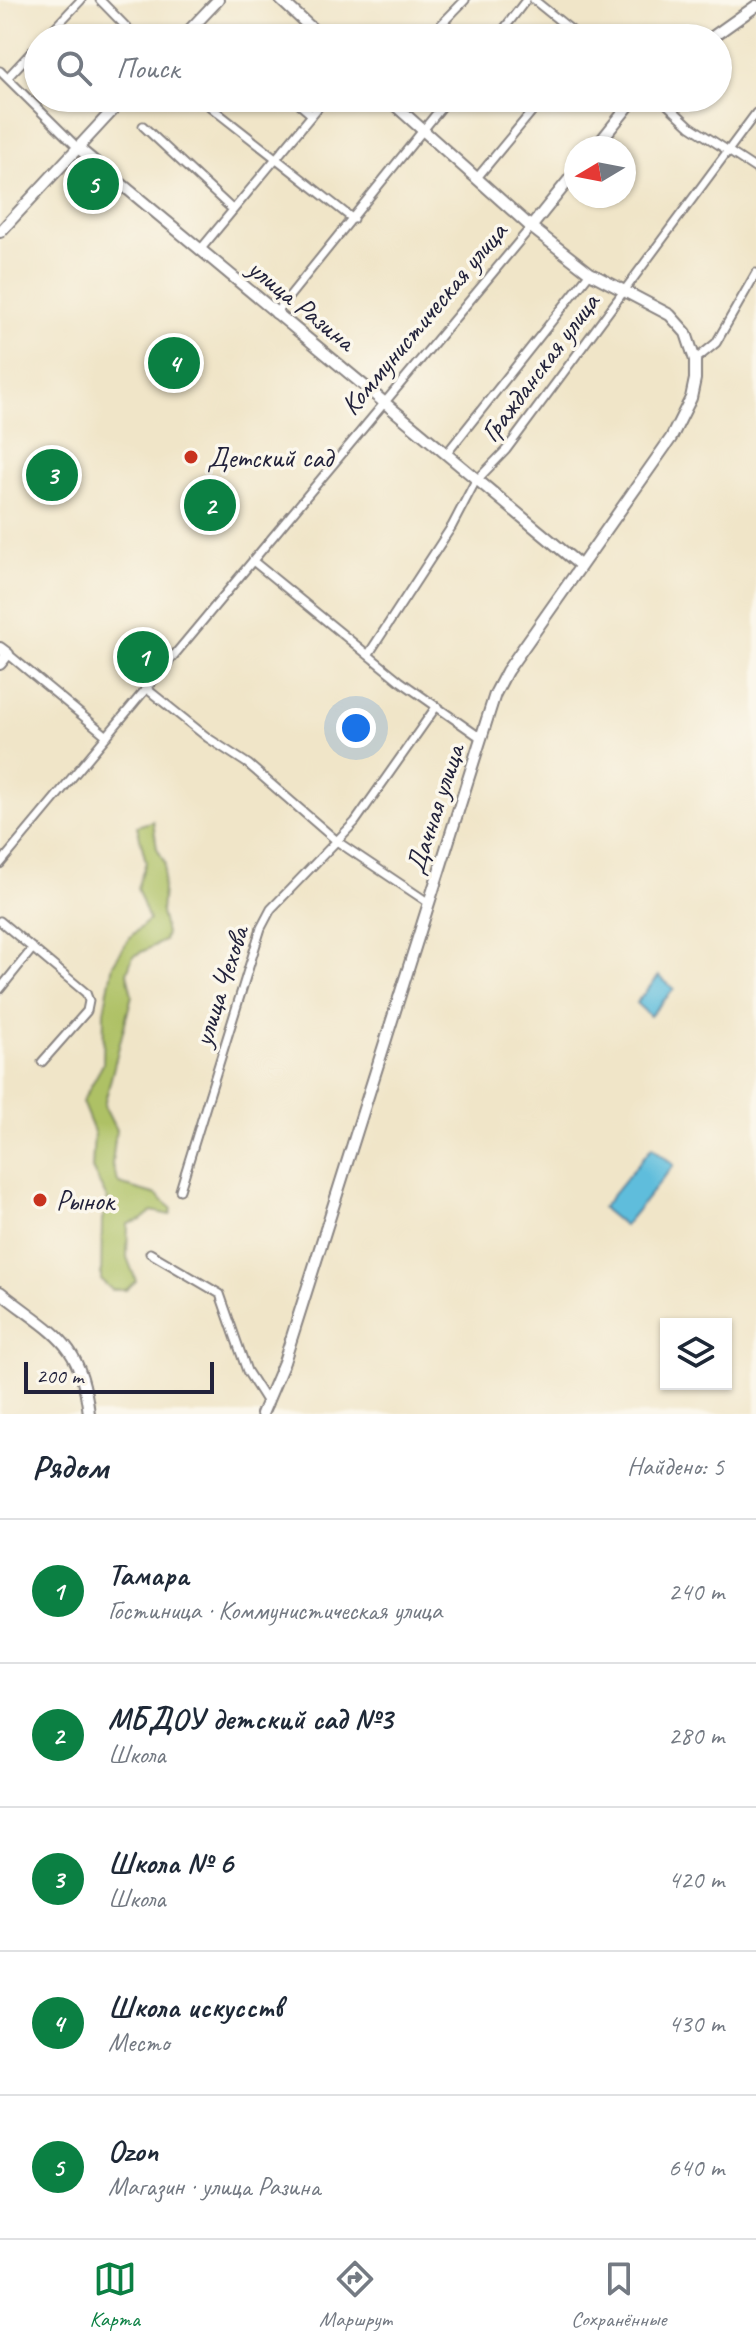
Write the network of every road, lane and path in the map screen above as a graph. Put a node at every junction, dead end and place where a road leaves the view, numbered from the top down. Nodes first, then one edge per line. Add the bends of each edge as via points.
1 (81, 0) edge
2 (100, 0) edge
3 (218, 0) edge
4 (281, 0) edge
5 (465, 0) edge
6 (526, 0) edge
7 (534, 0) edge
8 (756, 6) edge
9 (58, 24) edge
10 (123, 24) edge
11 (195, 24) edge
12 (307, 24) edge
13 (442, 24) edge
14 (508, 24) edge
15 (564, 24) edge
16 (731, 24) edge
17 (24, 60) edge
18 (0, 71) edge
19 (7, 78) junction
20 (24, 95) edge
21 (41, 112) edge
22 (111, 112) edge
23 (217, 112) edge
24 (308, 112) edge
25 (314, 112) edge
26 (402, 112) edge
27 (438, 112) edge
28 (531, 112) edge
29 (624, 112) edge
30 (675, 112) edge
31 (756, 113) edge
32 (312, 115) junction
33 (143, 126) dead end
34 (422, 131) junction
35 (605, 136) edge
36 (77, 147) junction
37 (729, 148) junction
38 (276, 158) junction
39 (756, 169) edge
40 (476, 179) junction
41 (564, 186) edge
42 (232, 209) junction
43 (353, 219) junction
44 (531, 227) junction
45 (0, 232) edge
46 (200, 250) junction
47 (590, 273) junction
48 (756, 273) edge
49 (623, 292) junction
50 (275, 314) junction
51 (695, 360) junction
52 (384, 402) junction
53 (447, 453) junction
54 (479, 480) junction
55 (253, 561) junction
56 (581, 566) junction
57 (4, 651) edge
58 (368, 655) junction
59 (0, 664) edge
60 (147, 689) junction
61 (436, 707) junction
62 (107, 736) junction
63 (481, 738) junction
64 (338, 842) junction
65 (0, 864) edge
66 (429, 903) junction
67 (0, 921) edge
68 (33, 948) junction
69 (0, 989) edge
70 (42, 1062) dead end
71 (180, 1190) dead end
72 (150, 1253) dead end
73 (0, 1292) edge
74 (265, 1409) edge
75 (89, 1414) edge

1 - 9 street
2 - 10 street
3 - 11 main road
4 - 12 main road
5 - 13 street
6 - 14 street
7 - 15 street
8 - 16 main road
17 - 19 street
18 - 19 street, улица Разина
19 - 20 street, улица Разина
21 - 36 street, улица Разина
22 - 36 main road
23 - 38 street
24 - 32 street
25 - 32 street
26 - 34 main road
27 - 34 street
28 - 40 street
29 - 35 main road
30 - 37 street
31 - 37 street, Гражданская улица
32 - 38 street
33 - 42 street
34 - 40 main road
34 - 43 street
36 - 45 main road
36 - 46 main road, улица Разина
37 - 39 street
37 - 49 street, Гражданская улица
38 - 42 street
38 - 43 street
40 - 44 main road
41 - 44 main road, Коммунистическая улица
42 - 46 street
43 - 50 street
44 - 47 main road
44 - 52 street, Коммунистическая улица
46 - 50 main road, улица Разина
47 - 49 main road
47 - 53 street
48 - 51 street via 716,343
49 - 51 main road via 670,315 686,333
49 - 54 street, Гражданская улица
50 - 52 main road, улица Разина
51 - 56 main road, Дачная улица via 691,398 671,438
52 - 53 main road, улица Разина
52 - 55 street, Коммунистическая улица
53 - 54 main road, улица Разина
54 - 56 main road, улица Разина
54 - 58 street, Гражданская улица
55 - 58 street
55 - 60 street, Коммунистическая улица
56 - 63 main road, Дачная улица via 507,671
57 - 59 main road
57 - 62 street
58 - 61 street
60 - 62 street, Коммунистическая улица
60 - 64 street via 248,764
61 - 63 street
61 - 64 street, улица Чехова
62 - 65 street, Коммунистическая улица
63 - 66 main road, Дачная улица
64 - 66 street
64 - 71 street, улица Чехова via 271,909 261,928
66 - 74 main road, Дачная улица
67 - 68 street
68 - 69 street
68 - 70 street via 89,1001 87,1011
72 - 74 street via 220,1294
73 - 75 main road via 76,1356

